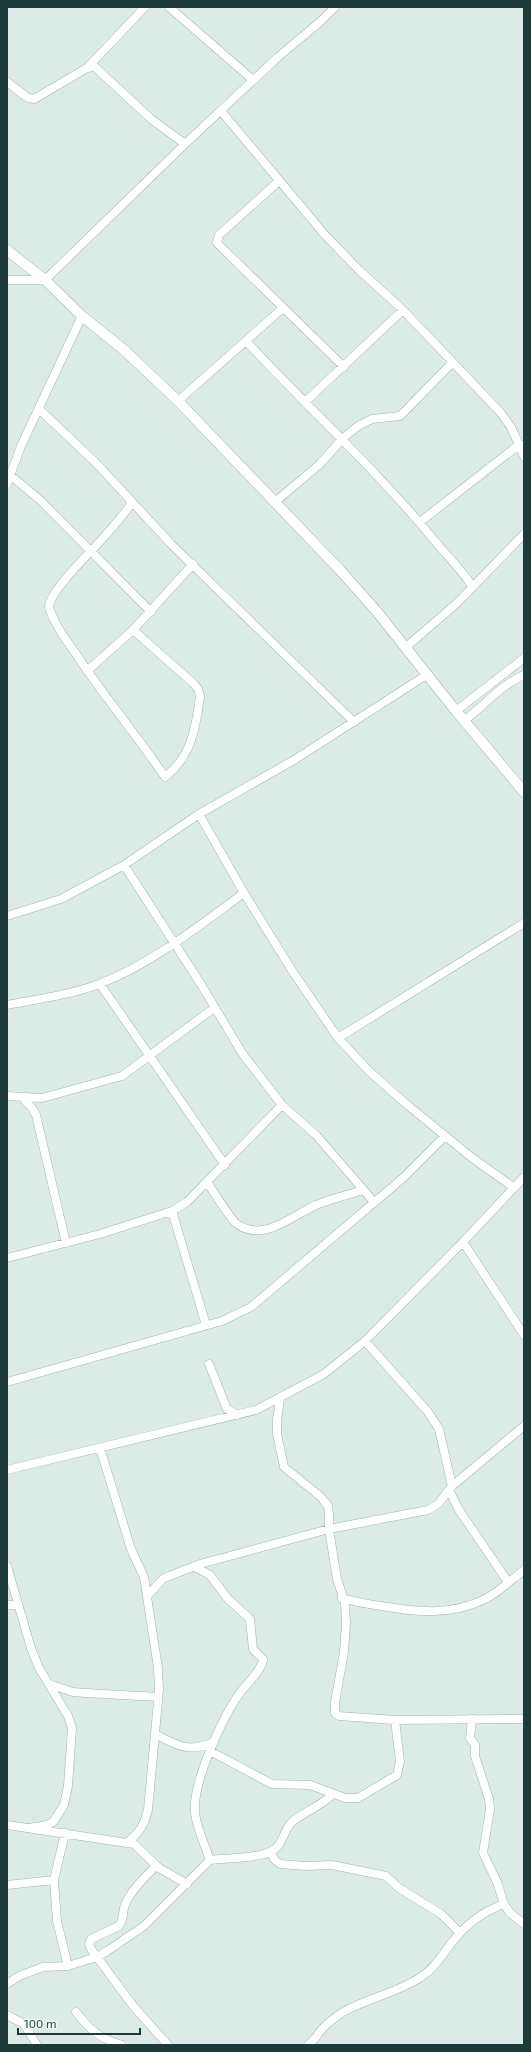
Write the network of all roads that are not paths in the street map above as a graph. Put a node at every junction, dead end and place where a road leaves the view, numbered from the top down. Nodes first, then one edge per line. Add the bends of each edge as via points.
1 (145, 7) edge
2 (169, 7) edge
3 (335, 7) edge
4 (87, 68) junction
5 (252, 80) junction
6 (7, 82) edge
7 (221, 111) junction
8 (185, 144) junction
9 (279, 181) junction
10 (7, 250) edge
11 (7, 280) edge
12 (45, 280) junction
13 (283, 308) junction
14 (403, 310) junction
15 (82, 316) junction
16 (246, 342) junction
17 (452, 363) junction
18 (344, 367) junction
19 (178, 401) junction
20 (305, 402) junction
21 (38, 409) junction
22 (342, 439) junction
23 (520, 444) junction
24 (524, 456) edge
25 (10, 475) junction
26 (7, 484) edge
27 (275, 502) junction
28 (132, 503) junction
29 (420, 522) junction
30 (524, 534) edge
31 (91, 551) junction
32 (193, 564) junction
33 (472, 586) junction
34 (151, 612) junction
35 (133, 630) junction
36 (406, 647) junction
37 (524, 658) edge
38 (87, 671) junction
39 (428, 674) junction
40 (524, 675) edge
41 (456, 712) junction
42 (465, 720) junction
43 (354, 722) junction
44 (524, 792) edge
45 (199, 814) junction
46 (124, 865) junction
47 (244, 893) junction
48 (7, 916) edge
49 (524, 923) edge
50 (175, 943) junction
51 (100, 984) junction
52 (7, 1005) edge
53 (214, 1008) junction
54 (338, 1038) junction
55 (150, 1055) junction
56 (7, 1096) edge
57 (44, 1097) junction
58 (23, 1098) junction
59 (282, 1105) junction
60 (34, 1112) junction
61 (445, 1136) junction
62 (225, 1165) junction
63 (524, 1177) edge
64 (207, 1182) junction
65 (513, 1188) junction
66 (363, 1190) junction
67 (374, 1202) junction
68 (172, 1211) junction
69 (463, 1242) junction
70 (66, 1243) junction
71 (7, 1258) edge
72 (206, 1325) junction
73 (524, 1335) edge
74 (365, 1341) junction
75 (209, 1364) dead end
76 (7, 1382) edge
77 (280, 1399) junction
78 (237, 1415) junction
79 (524, 1426) edge
80 (100, 1448) junction
81 (7, 1470) edge
82 (451, 1488) junction
83 (330, 1530) junction
84 (7, 1566) edge
85 (195, 1567) junction
86 (524, 1570) edge
87 (508, 1582) junction
88 (147, 1596) junction
89 (342, 1598) junction
90 (7, 1605) edge
91 (18, 1605) junction
92 (49, 1684) junction
93 (158, 1697) junction
94 (472, 1719) junction
95 (524, 1719) edge
96 (395, 1720) junction
97 (155, 1734) junction
98 (214, 1742) junction
99 (210, 1751) junction
100 (333, 1794) junction
101 (7, 1825) edge
102 (29, 1828) junction
103 (65, 1833) junction
104 (128, 1842) junction
105 (270, 1852) junction
106 (210, 1860) junction
107 (156, 1866) junction
108 (54, 1880) junction
109 (187, 1884) junction
110 (7, 1885) edge
111 (504, 1904) junction
112 (524, 1924) edge
113 (460, 1933) junction
114 (98, 1957) junction
115 (68, 1966) junction
116 (7, 1984) edge
117 (76, 2012) dead end
118 (7, 2015) edge
119 (38, 2045) edge
120 (122, 2045) edge
121 (168, 2045) edge
122 (308, 2045) edge

1 - 4 street
2 - 5 street
3 - 5 street
4 - 6 street via 34,100
4 - 8 street via 94,67 99,70 151,119
5 - 7 street
7 - 8 street
7 - 9 street
8 - 12 street
9 - 13 street via 218,235 217,239 220,246
9 - 14 street via 358,270
10 - 12 street
11 - 12 street
12 - 15 street
13 - 16 street
13 - 18 street
14 - 17 street
14 - 18 street
15 - 19 street via 123,349
15 - 21 street
16 - 19 street
16 - 20 street
17 - 22 street via 400,416 366,420
17 - 23 street via 500,412
18 - 20 street
19 - 27 street
20 - 22 street
21 - 25 street
21 - 28 street via 96,463
22 - 27 street via 320,464
22 - 29 street
23 - 24 street
23 - 29 street
25 - 26 street
25 - 31 street via 40,500
27 - 36 street via 340,570
28 - 31 street
28 - 32 street
29 - 33 street via 462,570
30 - 33 street
31 - 34 street
31 - 38 street via 59,589 49,607 60,630
32 - 34 street
32 - 43 street
33 - 36 street via 456,604
34 - 35 street
35 - 38 street
35 - 38 street via 198,689 199,707 189,746 184,759 175,770 165,778 140,739
36 - 39 street
37 - 41 street
39 - 41 street
39 - 43 street
40 - 42 street via 497,690
41 - 42 street
42 - 44 street
43 - 45 street via 294,760
45 - 46 street
45 - 47 street
46 - 48 street via 61,899
46 - 50 street
47 - 50 street
47 - 54 street
49 - 54 street
50 - 51 street
50 - 53 street
51 - 52 street via 72,993
51 - 55 street
53 - 55 street
53 - 59 street via 242,1053
54 - 61 street via 369,1071
55 - 57 street via 122,1076
55 - 62 street
56 - 58 street
57 - 58 street
57 - 60 street via 38,1102
58 - 60 street
59 - 62 street
59 - 66 street via 316,1135
60 - 70 street
61 - 65 street
61 - 67 street via 403,1178
62 - 64 street
63 - 65 street
64 - 66 street via 236,1224 251,1230 279,1226 317,1205
64 - 68 street via 188,1202
65 - 69 street
66 - 67 street
67 - 72 street via 251,1308
68 - 70 street
68 - 72 street
69 - 73 street
69 - 74 street
70 - 71 street
72 - 76 street
74 - 77 street via 324,1374
74 - 82 street via 428,1412 439,1429
75 - 78 street via 227,1409
77 - 78 street
77 - 83 street via 277,1434 284,1467 328,1506
78 - 80 street
79 - 82 street
80 - 81 street
80 - 88 street via 131,1549 144,1577
82 - 83 street via 438,1504 428,1510
82 - 87 street via 459,1510
83 - 85 street
83 - 89 street
84 - 91 street
85 - 88 street via 164,1578
85 - 98 street via 210,1575 228,1599 250,1619 253,1649 263,1659 260,1668 238,1696
86 - 87 street
87 - 89 street via 486,1598 460,1609 446,1611 402,1611
88 - 93 street via 158,1668
89 - 96 street via 345,1603 346,1623 335,1713 339,1716
90 - 91 street
91 - 92 street via 31,1648
92 - 93 street via 73,1692
92 - 102 street via 68,1716 72,1728 68,1790 61,1812 53,1822
93 - 97 street
94 - 95 street
94 - 96 street
94 - 111 street via 470,1738 476,1745 475,1756 489,1804 483,1853
96 - 100 street via 400,1762 397,1775 358,1798 345,1798
97 - 98 street via 176,1745 193,1749
97 - 104 street via 145,1824
98 - 99 street
99 - 100 street via 272,1784 310,1785
99 - 106 street via 198,1790 195,1814
100 - 105 street via 322,1804 292,1822 278,1845
101 - 102 street
102 - 103 street
103 - 104 street
103 - 108 street
104 - 107 street via 139,1848
105 - 106 street via 251,1857
105 - 113 street via 280,1864 332,1865 386,1876 399,1888 441,1914
106 - 109 street
107 - 109 street
107 - 114 street via 128,1900 119,1926 91,1939 89,1944
108 - 110 street
108 - 115 street via 57,1921
109 - 114 street via 144,1926
111 - 112 street via 510,1913
111 - 113 street via 482,1916
113 - 122 street via 434,1967 421,1977 389,1994 343,2013 324,2027
114 - 115 street
114 - 121 street via 134,2007
115 - 116 street via 43,1967 19,1976
117 - 120 street via 94,2033
118 - 119 street via 24,2024

